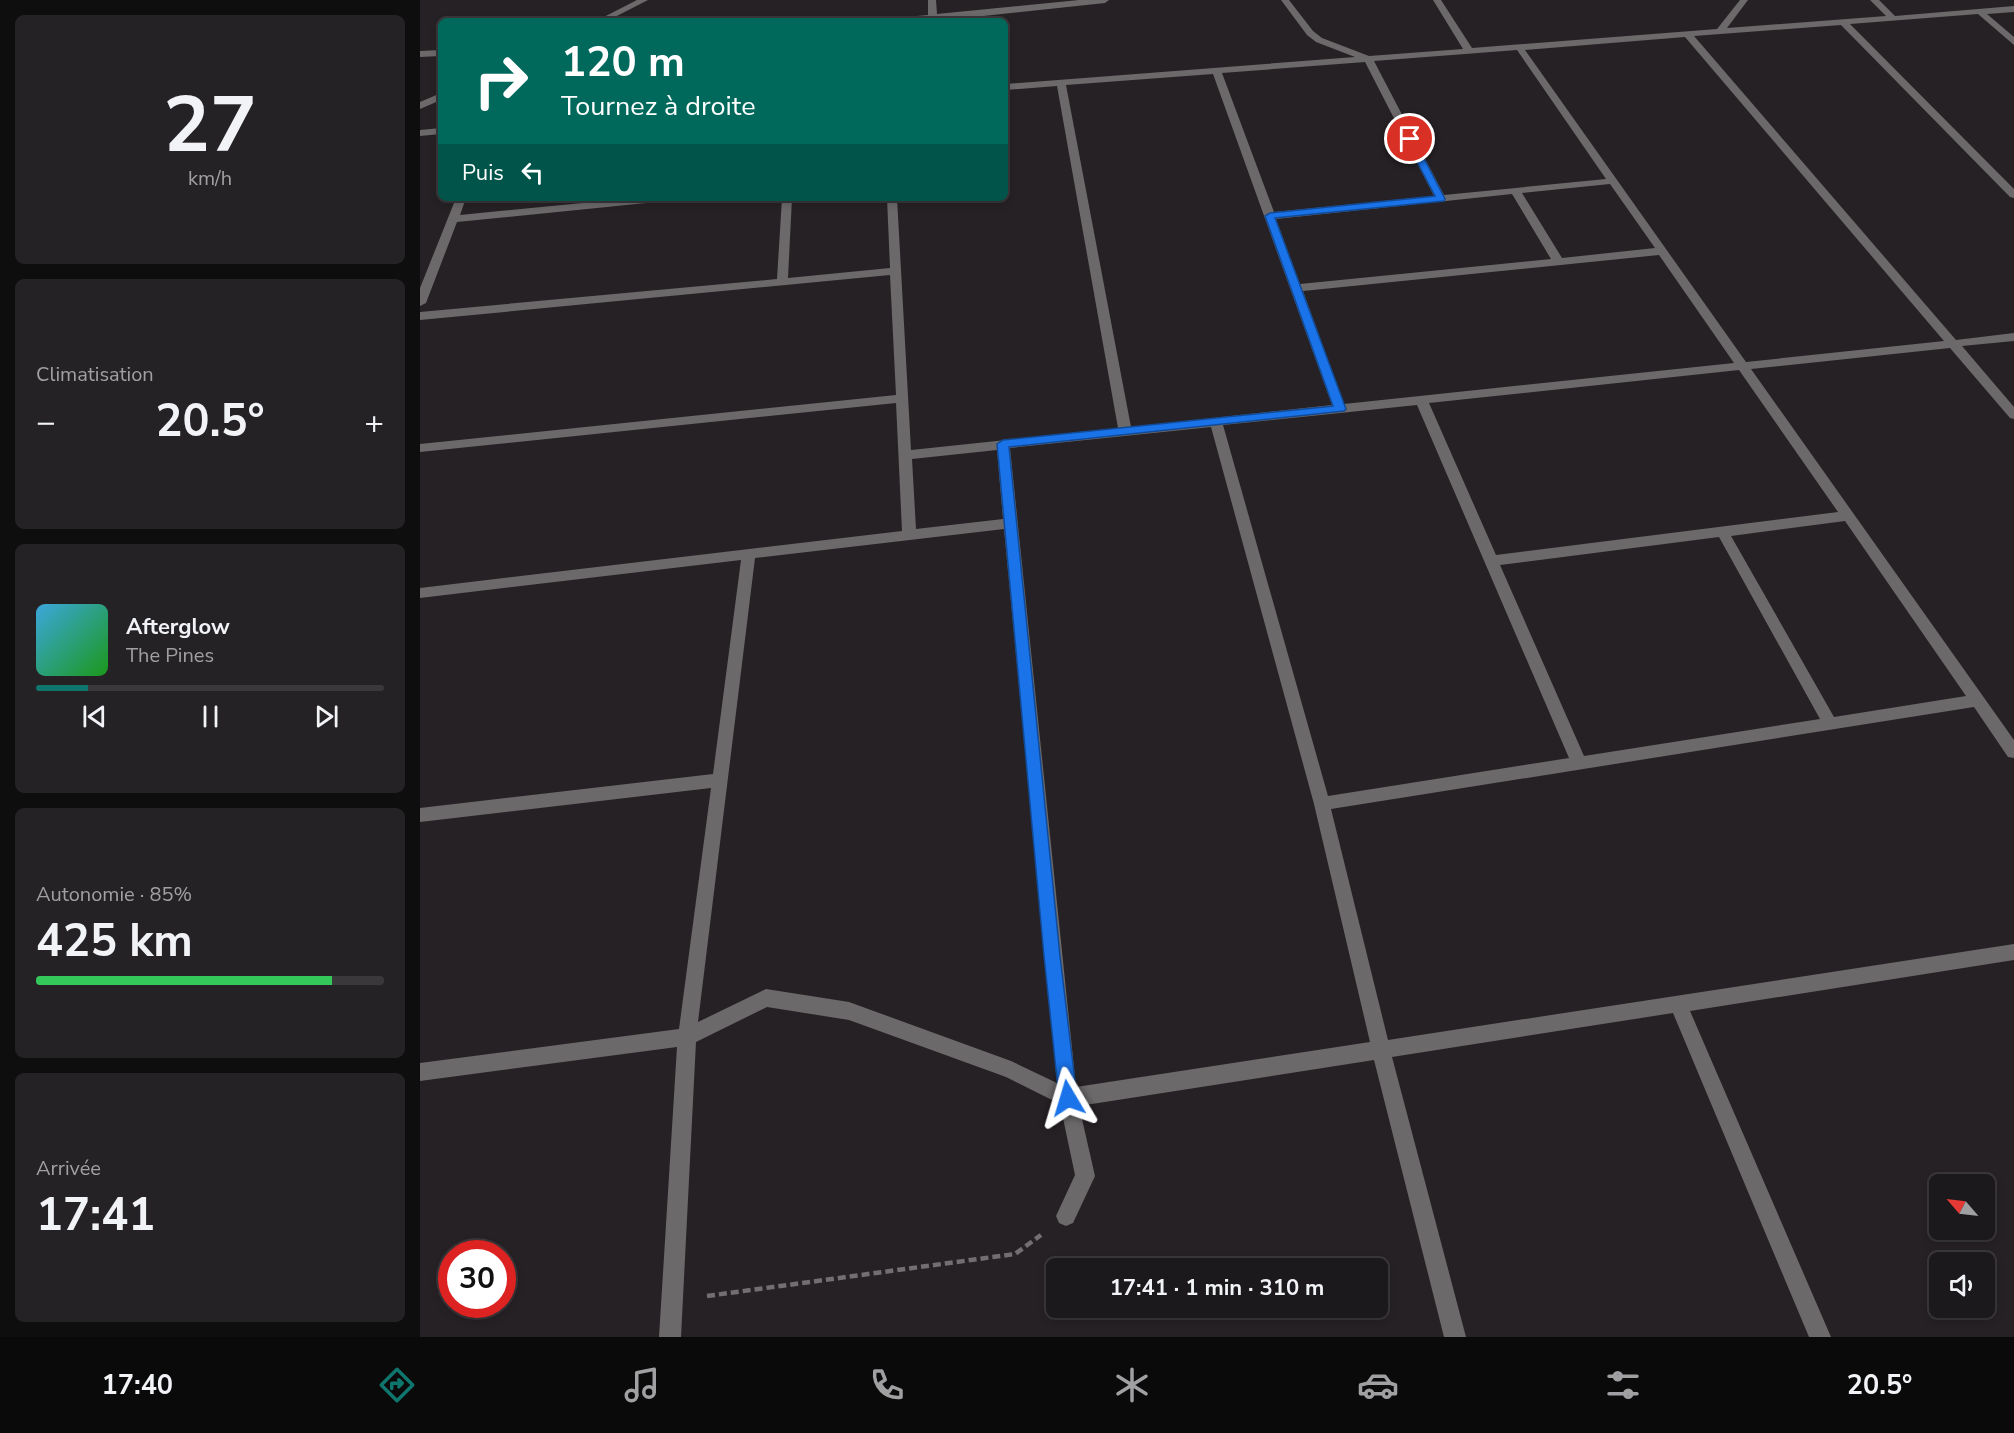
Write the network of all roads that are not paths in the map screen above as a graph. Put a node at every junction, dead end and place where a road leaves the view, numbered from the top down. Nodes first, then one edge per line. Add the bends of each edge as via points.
1 (644, 0) edge
2 (932, 0) edge
3 (1105, 0) edge
4 (1285, 0) edge
5 (1437, 0) edge
6 (1874, 0) edge
7 (2008, 0) edge
8 (1741, 1) edge
9 (2014, 7) edge
10 (1980, 12) junction
11 (606, 18) edge
12 (933, 18) edge
13 (950, 18) edge
14 (1893, 18) junction
15 (1843, 22) junction
16 (1720, 32) junction
17 (1688, 34) junction
18 (2014, 42) edge
19 (1519, 47) junction
20 (1469, 51) junction
21 (438, 53) edge
22 (420, 54) edge
23 (1368, 59) junction
24 (1217, 71) junction
25 (1061, 83) junction
26 (1008, 87) edge
27 (438, 97) edge
28 (420, 106) edge
29 (438, 131) edge
30 (420, 132) edge
31 (1613, 181) junction
32 (1515, 191) junction
33 (2014, 195) edge
34 (1441, 199) junction
35 (460, 201) edge
36 (636, 201) edge
37 (787, 201) edge
38 (891, 201) edge
39 (1270, 216) junction
40 (453, 219) junction
41 (1662, 251) junction
42 (1558, 261) junction
43 (895, 271) junction
44 (782, 282) junction
45 (1296, 288) junction
46 (420, 303) edge
47 (420, 316) edge
48 (2014, 337) edge
49 (1952, 342) junction
50 (1743, 366) junction
51 (902, 398) junction
52 (1421, 400) junction
53 (1340, 409) junction
54 (2014, 415) edge
55 (1216, 422) junction
56 (1125, 431) junction
57 (1003, 444) junction
58 (420, 448) edge
59 (905, 455) junction
60 (1848, 516) junction
61 (1011, 522) junction
62 (1722, 531) junction
63 (909, 535) junction
64 (749, 554) junction
65 (1492, 561) junction
66 (420, 593) edge
67 (1978, 700) junction
68 (1830, 723) junction
69 (2014, 752) edge
70 (1579, 763) junction
71 (720, 780) junction
72 (1322, 804) junction
73 (420, 815) edge
74 (2014, 952) edge
75 (1678, 1004) junction
76 (687, 1038) junction
77 (1381, 1049) junction
78 (420, 1072) edge
79 (1068, 1098) junction
80 (1066, 1216) road end
81 (670, 1337) edge
82 (1455, 1337) edge
83 (1820, 1337) edge

1 - 11 street
2 - 12 street
3 - 13 street
4 - 23 street via 1319,40
5 - 20 street
6 - 14 street
7 - 9 street
8 - 16 street
9 - 10 street
10 - 14 street
10 - 18 street
14 - 15 street
15 - 16 street
15 - 33 street
16 - 17 street
17 - 19 street
17 - 49 street
19 - 20 street
19 - 31 street
20 - 23 street
21 - 22 street
23 - 24 street
23 - 34 street
24 - 25 street
24 - 39 street
25 - 26 street
25 - 56 street
27 - 28 street
29 - 30 street
31 - 32 street
31 - 41 street
32 - 34 street
32 - 42 street
34 - 39 street
35 - 40 street
36 - 40 street
37 - 44 street
38 - 43 street
39 - 45 street
40 - 46 street
41 - 42 street
41 - 50 street
42 - 45 street
43 - 44 street
43 - 51 street
44 - 47 street
45 - 53 street
48 - 49 street
49 - 50 street
49 - 54 street
50 - 52 street
50 - 60 street
51 - 58 street
51 - 59 street
52 - 53 street
52 - 65 street
53 - 55 street
55 - 56 street
55 - 72 street
56 - 57 street
57 - 59 street
57 - 61 street
59 - 63 street
60 - 62 street
60 - 67 street
61 - 63 street
61 - 79 street
62 - 65 street
62 - 68 street
63 - 64 street
64 - 66 street
64 - 71 street
65 - 70 street
67 - 68 street
67 - 69 street
68 - 70 street
70 - 72 street
71 - 73 street
71 - 76 street
72 - 77 street
74 - 75 street
75 - 77 street
75 - 83 street
76 - 78 street
76 - 79 street via 766,998 825,1007 849,1011 1011,1070
76 - 81 street
77 - 79 street
77 - 82 street
79 - 80 street via 1085,1176

